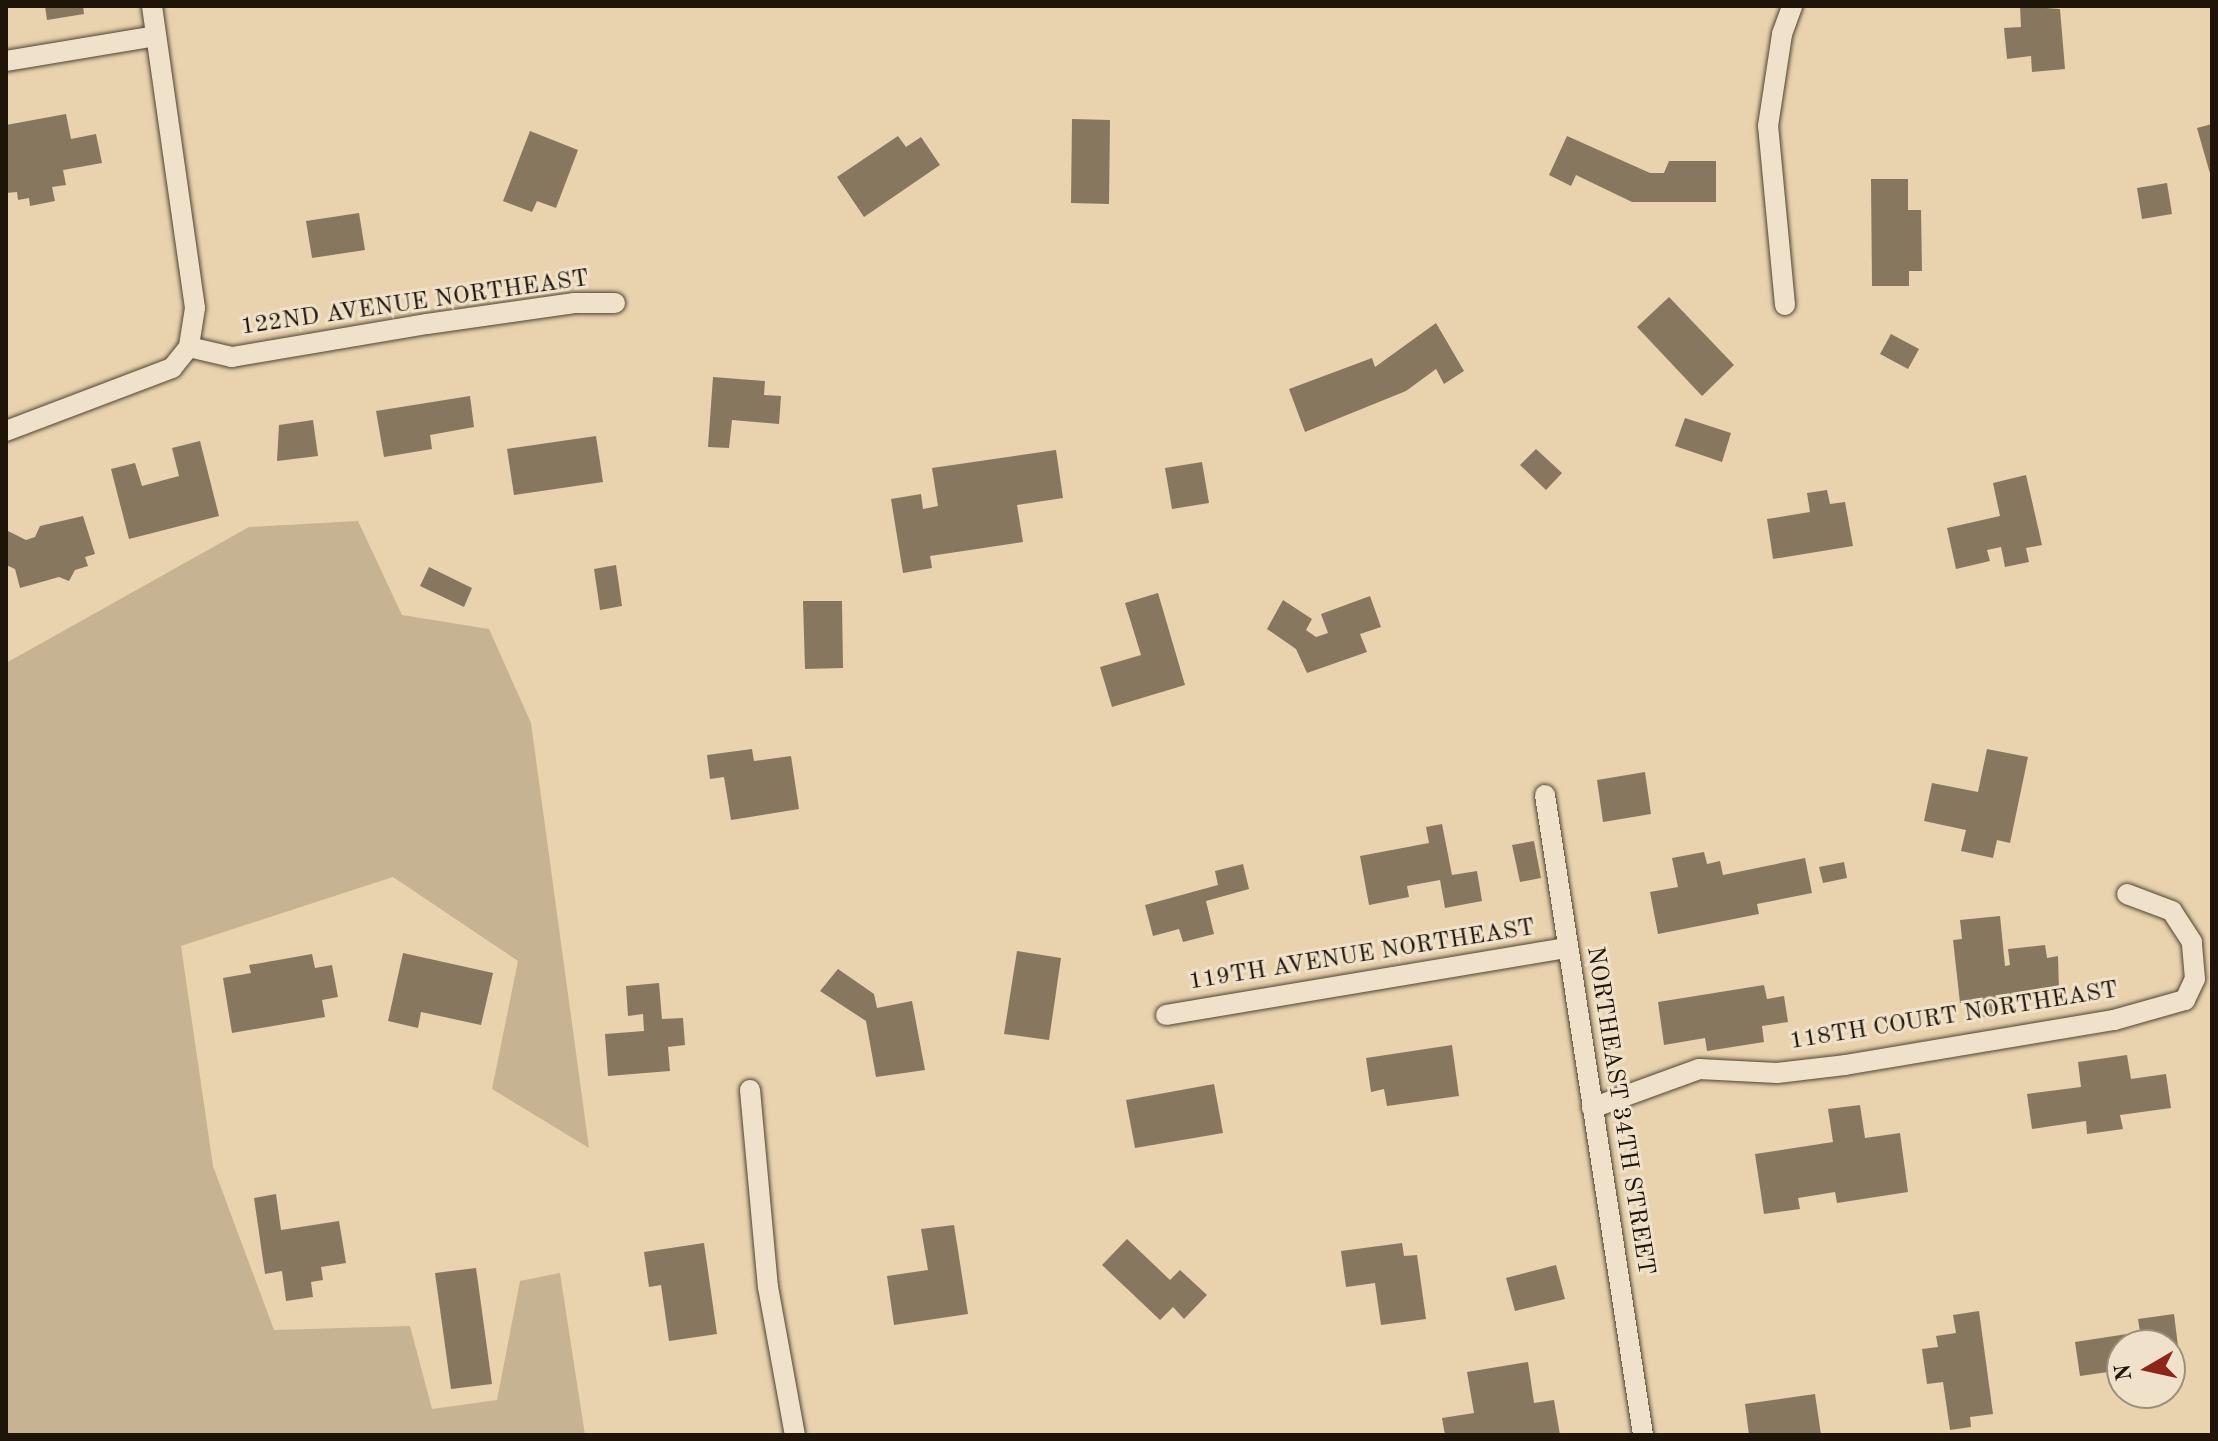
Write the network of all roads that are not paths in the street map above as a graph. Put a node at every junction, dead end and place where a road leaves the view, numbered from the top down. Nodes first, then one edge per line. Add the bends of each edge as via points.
1 (152, 6) edge
2 (1792, 6) edge
3 (156, 36) junction
4 (6, 61) edge
5 (615, 303) dead end
6 (1785, 305) dead end
7 (189, 347) junction
8 (6, 431) edge
9 (1545, 795) dead end
10 (2127, 894) dead end
11 (1567, 948) junction
12 (1166, 1015) dead end
13 (750, 1090) dead end
14 (1592, 1108) junction
15 (795, 1435) edge
16 (1643, 1435) edge

1 - 3 street
2 - 6 street via 1782,34 1768,126
3 - 4 street
3 - 7 street via 195,308
5 - 7 street, 122ND AVENUE NORTHEAST via 575,303 232,357
7 - 8 street via 172,368
9 - 11 street, NORTHEAST 34TH STREET
10 - 14 street, 118TH COURT NORTHEAST via 2172,911 2192,942 2195,979 2185,1000 2114,1020 1845,1065 1777,1073 1699,1069
11 - 12 street, 119TH AVENUE NORTHEAST
11 - 14 street, NORTHEAST 34TH STREET
13 - 15 street via 768,1287
14 - 16 street, NORTHEAST 34TH STREET

